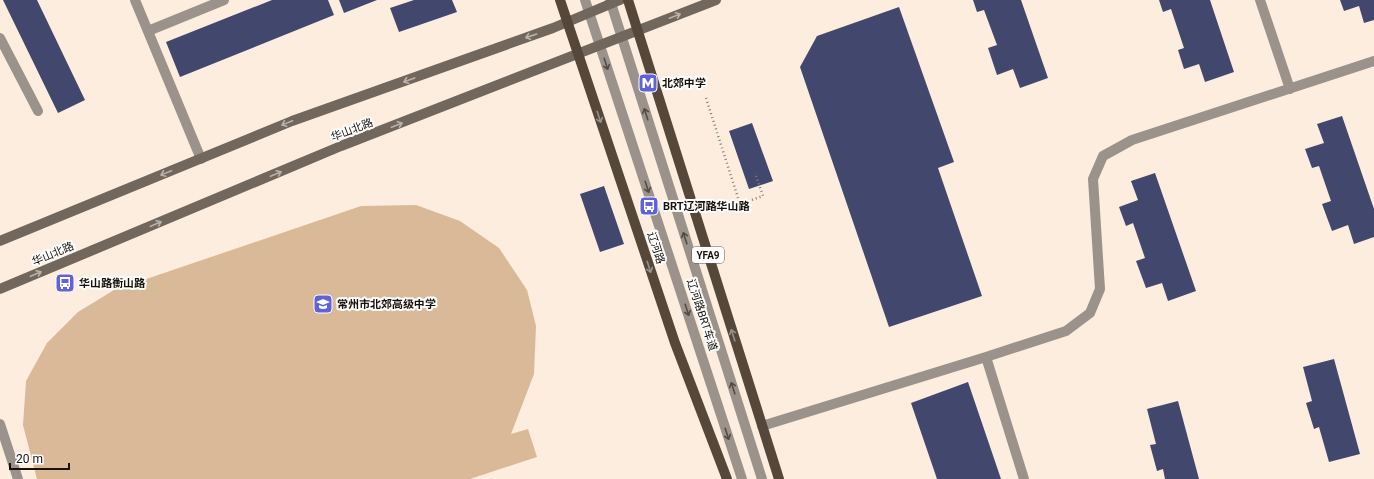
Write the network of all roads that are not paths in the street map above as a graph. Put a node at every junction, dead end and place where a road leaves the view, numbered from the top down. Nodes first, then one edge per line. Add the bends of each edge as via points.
1 (135, 0) edge
2 (224, 0) edge
3 (560, 0) edge
4 (585, 0) edge
5 (628, 0) edge
6 (716, 0) edge
7 (1260, 0) edge
8 (614, 1) edge
9 (589, 14) junction
10 (568, 22) junction
11 (638, 30) junction
12 (148, 31) junction
13 (621, 36) junction
14 (0, 38) edge
15 (600, 45) junction
16 (578, 54) junction
17 (1374, 61) edge
18 (1290, 89) junction
19 (38, 111) dead end
20 (201, 159) junction
21 (0, 241) edge
22 (0, 289) edge
23 (986, 357) junction
24 (0, 424) edge
25 (762, 426) junction
26 (18, 479) edge
27 (728, 479) edge
28 (742, 479) edge
29 (762, 479) edge
30 (779, 479) edge
31 (1024, 479) edge

1 - 12 lane
2 - 12 lane
3 - 10 main road, 辽河路
4 - 9 lane, 辽河路BRT车道
5 - 11 main road, YFA9
11 -> 6 main road, 华山北路
7 - 18 lane
8 - 9 main road
8 - 13 lane, 辽河路BRT车道
9 - 10 main road
9 - 15 lane, 辽河路BRT车道
10 - 16 main road, 辽河路
10 -> 20 main road via 292,121
11 - 13 main road, 华山北路
25 -> 11 main road, YFA9
12 - 20 lane
13 - 15 main road, 华山北路
29 -> 13 lane, 辽河路BRT车道
14 - 19 lane
15 - 16 main road, 华山北路
15 -> 28 lane, 辽河路BRT车道
22 -> 16 main road, 华山北路 via 342,146
16 -> 27 main road, 辽河路 via 675,343
17 - 18 lane
18 - 23 lane via 1132,140 1103,156 1092,179 1100,289 1090,313 1066,330
20 -> 21 main road
23 - 25 lane
23 - 31 lane
24 - 26 lane
25 - 30 main road, YFA9

